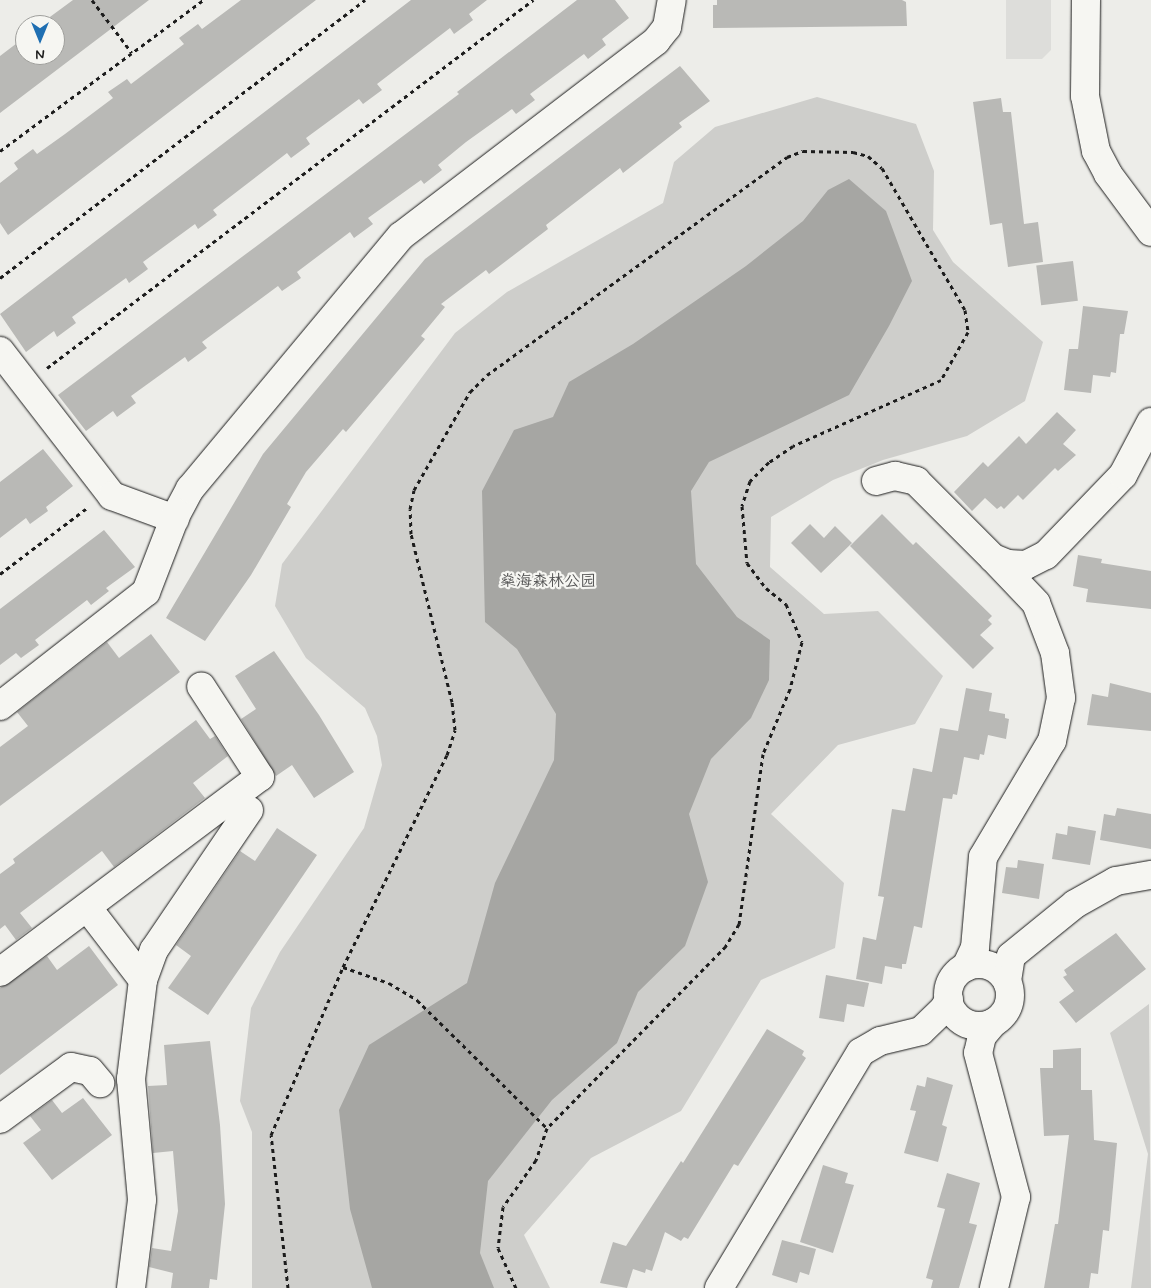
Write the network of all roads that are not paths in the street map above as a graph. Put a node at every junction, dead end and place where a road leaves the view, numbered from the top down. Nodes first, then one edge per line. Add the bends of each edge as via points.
1 (672, 0) edge
2 (1086, 0) edge
3 (1151, 232) edge
4 (0, 351) edge
5 (1150, 425) edge
6 (876, 481) dead end
7 (175, 519) junction
8 (1046, 555) junction
9 (993, 558) junction
10 (1036, 603) junction
11 (201, 686) dead end
12 (0, 706) edge
13 (249, 810) dead end
14 (1151, 875) edge
15 (87, 907) junction
16 (966, 967) junction
17 (0, 972) edge
18 (142, 980) junction
19 (1007, 981) junction
20 (948, 999) junction
21 (993, 1023) junction
22 (100, 1083) dead end
23 (0, 1119) edge
24 (131, 1288) edge
25 (719, 1288) edge
26 (994, 1288) edge

1 - 7 lane via 667,27 656,41 396,241 190,490
2 - 3 lane via 1085,96 1096,151 1108,174
4 - 7 lane via 108,492
5 - 8 lane via 1123,475
6 - 9 lane via 895,476 916,481
7 - 12 lane via 146,592
8 - 9 lane via 1026,565 1008,564
8 - 10 lane via 1034,572
9 - 10 lane
10 - 16 lane via 1058,666 1060,711 1044,754 986,847 980,867 975,948
11 - 15 lane via 260,777
13 - 18 lane via 154,950
14 - 19 lane via 1116,881 1075,904 1011,956
15 - 17 lane
15 - 18 lane
16 - 19 lane via 976,964 994,968
16 - 20 lane via 952,980
18 - 24 lane via 131,1079 142,1200
19 - 21 lane via 1010,990 1007,1010
20 - 21 lane via 951,1009 964,1023 984,1026
20 - 25 lane via 944,1009 921,1031 880,1041 861,1052
21 - 26 lane via 982,1036 978,1053 1016,1198
22 - 23 lane via 90,1072 71,1067

